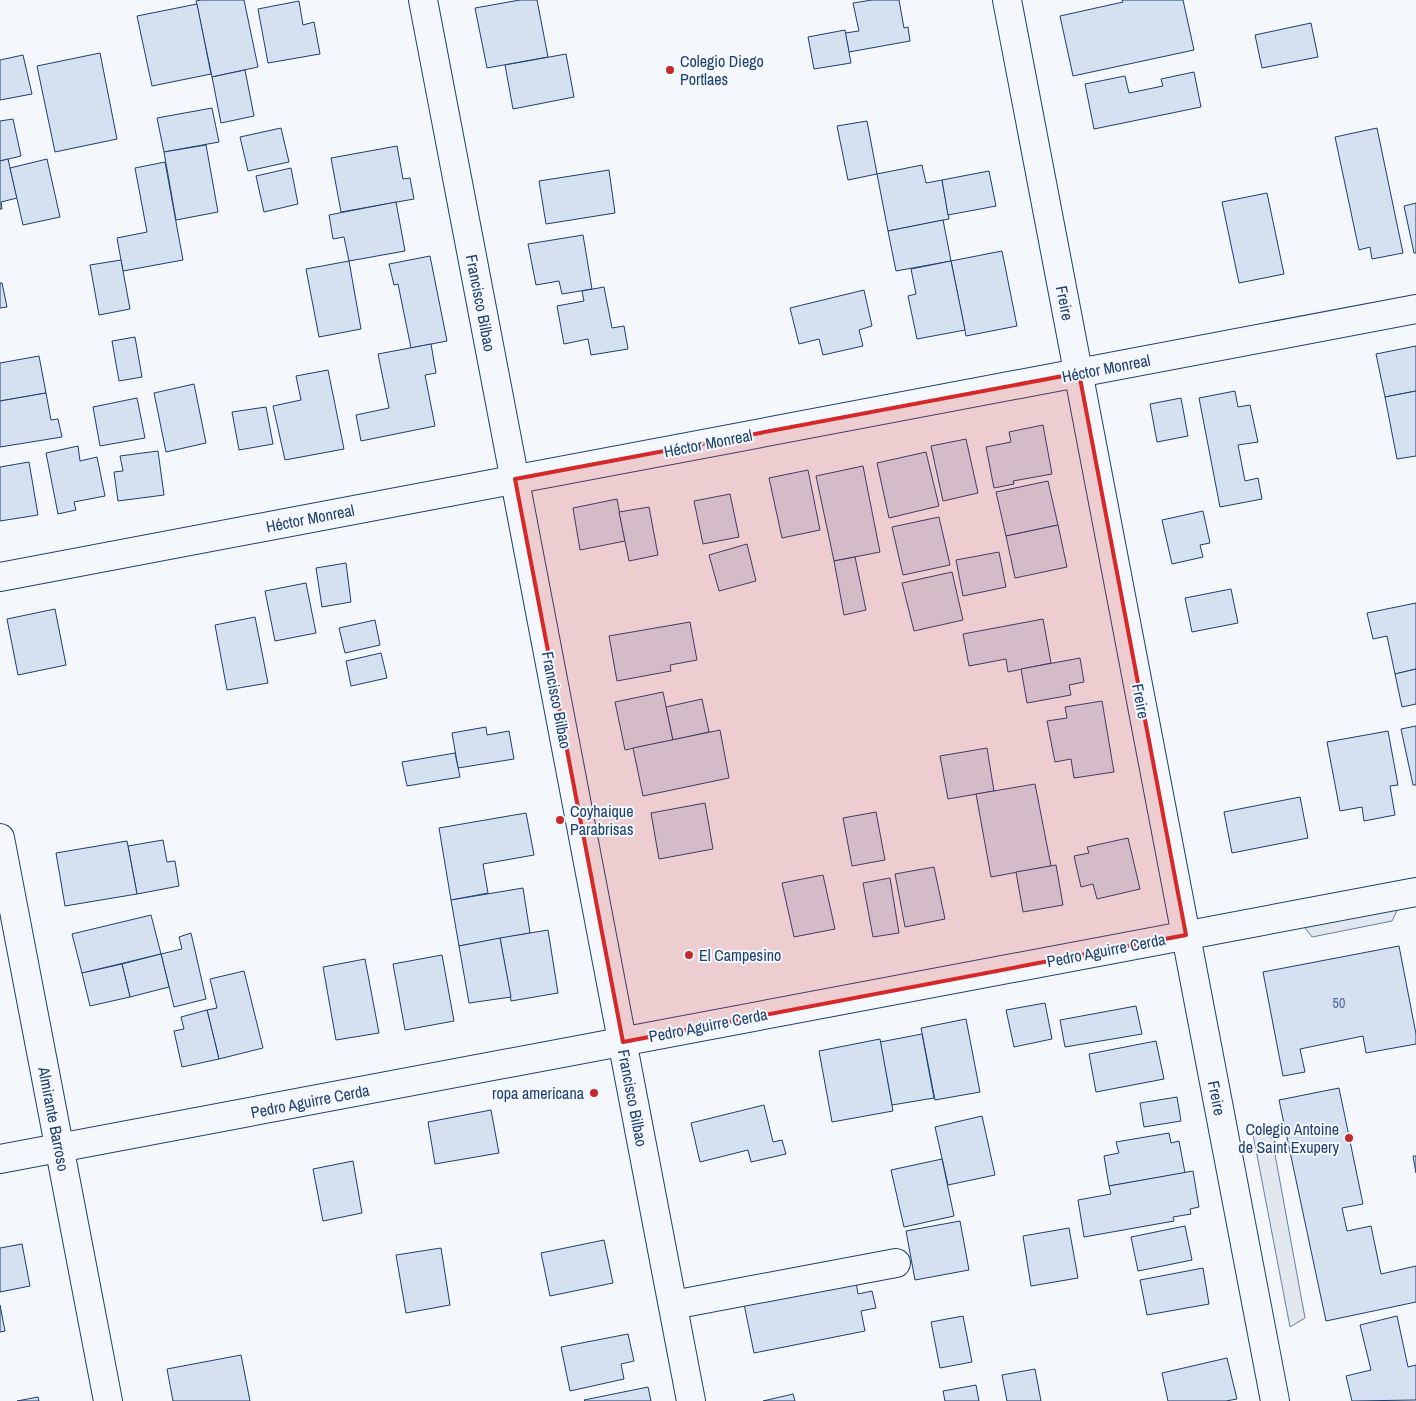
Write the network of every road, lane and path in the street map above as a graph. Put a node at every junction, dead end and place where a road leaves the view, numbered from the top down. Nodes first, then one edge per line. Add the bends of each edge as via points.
1 (423, 0) edge
2 (1007, 0) edge
3 (1416, 309) edge
4 (1079, 373) junction
5 (515, 479) junction
6 (0, 577) edge
7 (0, 838) edge
8 (1416, 892) edge
9 (1186, 935) junction
10 (623, 1042) junction
11 (60, 1148) junction
12 (0, 1159) edge
13 (896, 1263) dead end
14 (673, 1305) junction
15 (108, 1401) edge
16 (691, 1401) edge
17 (1275, 1401) edge

1 - 5 street, Francisco Bilbao
2 - 4 street, Freire
3 - 4 street, Héctor Monreal
4 - 5 street, Héctor Monreal
4 - 9 street, Freire
5 - 6 street, Héctor Monreal
5 - 10 street, Francisco Bilbao
7 - 11 street, Almirante Barroso
8 - 9 street, Pedro Aguirre Cerda
9 - 10 street, Pedro Aguirre Cerda
9 - 17 street, Freire
10 - 11 street, Pedro Aguirre Cerda
10 - 14 street, Francisco Bilbao
11 - 12 street, Pedro Aguirre Cerda
11 - 15 street, Almirante Barroso
13 - 14 street
14 - 16 street, Francisco Bilbao

